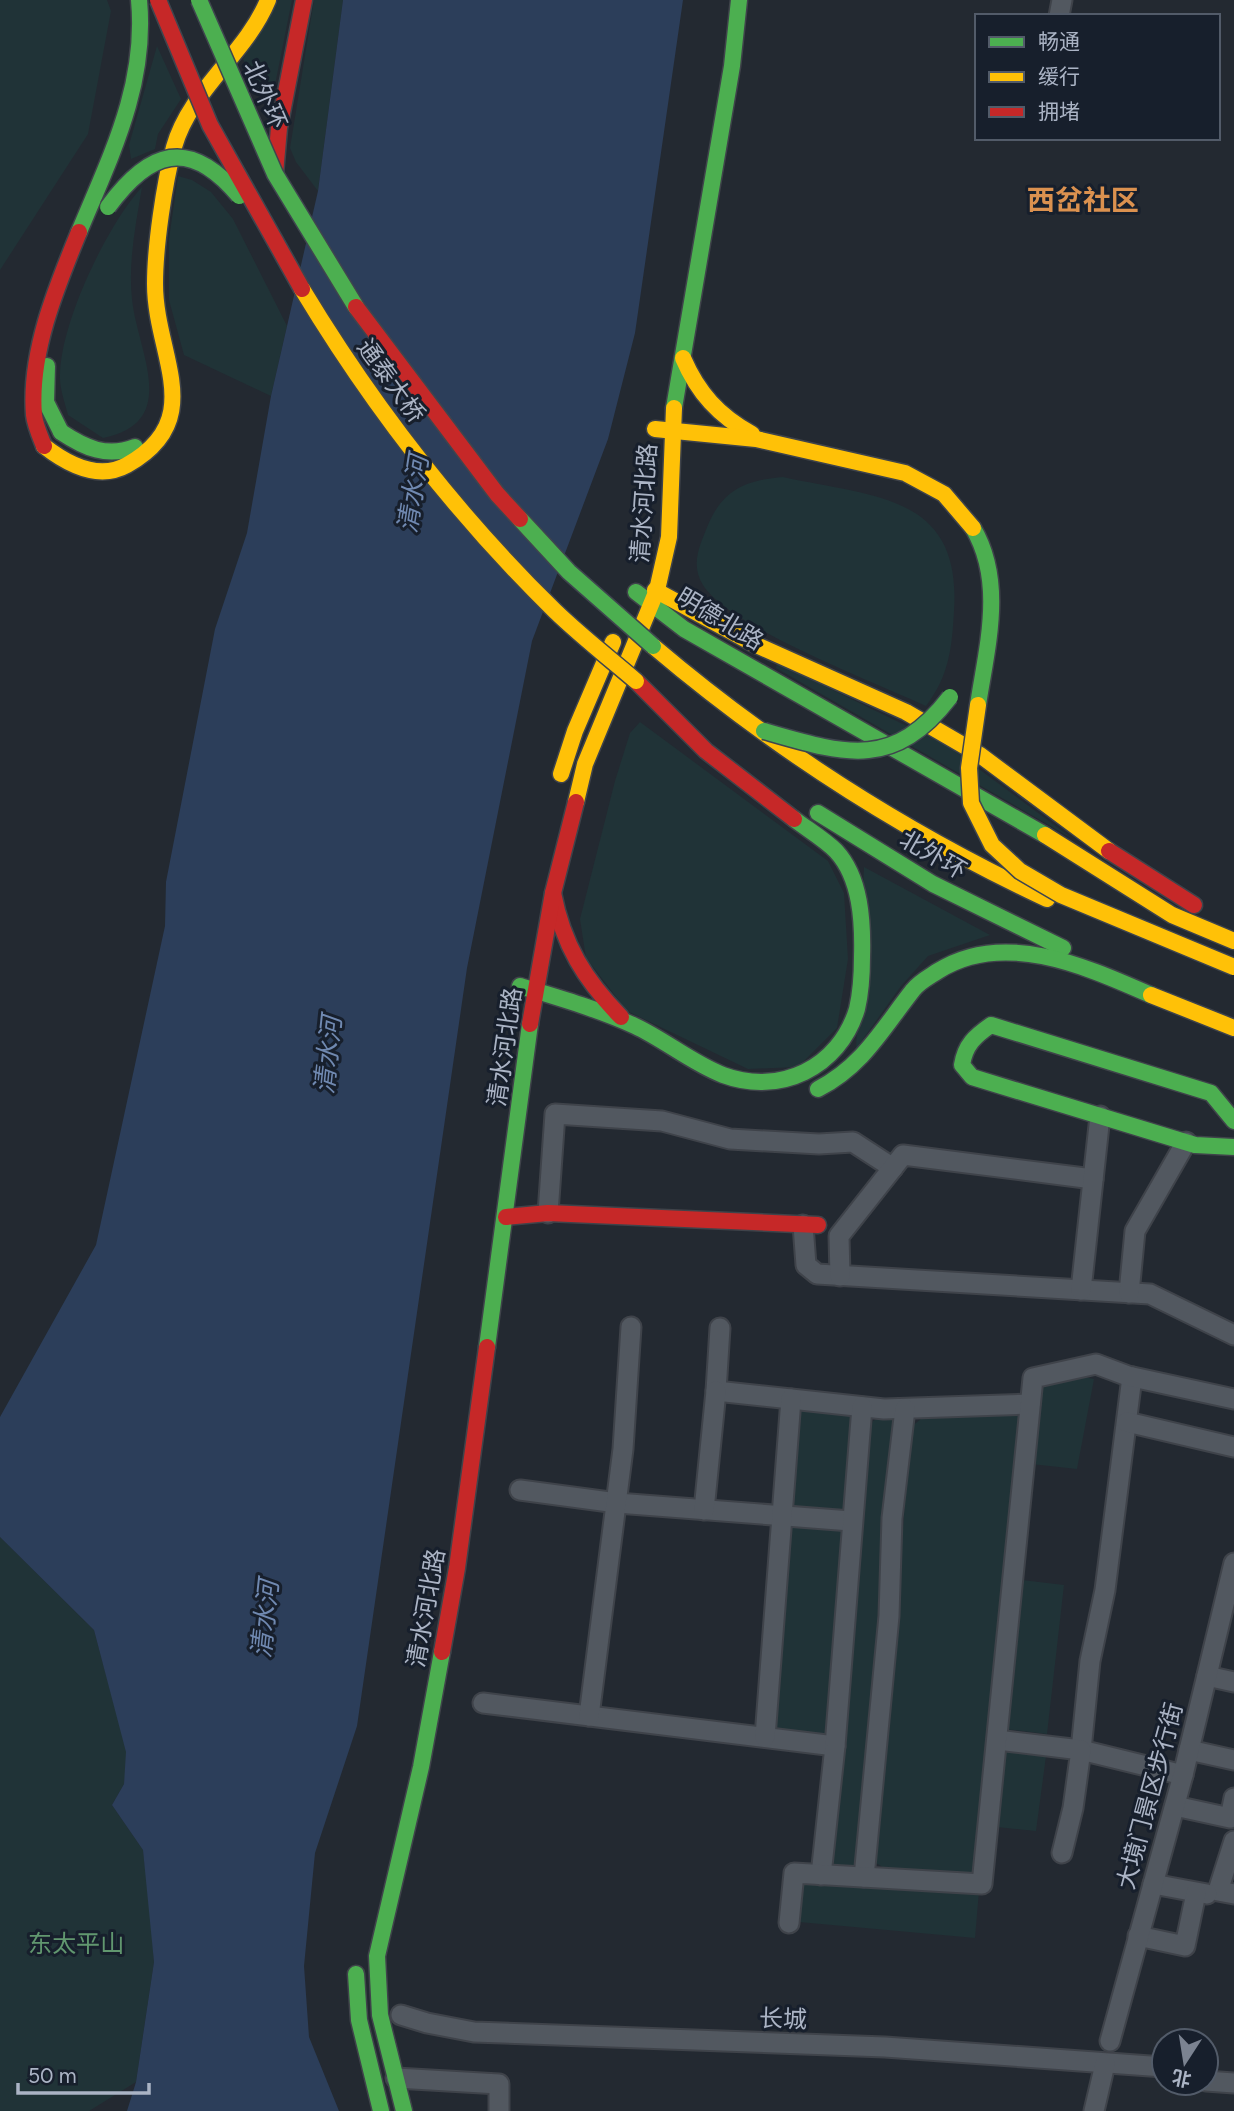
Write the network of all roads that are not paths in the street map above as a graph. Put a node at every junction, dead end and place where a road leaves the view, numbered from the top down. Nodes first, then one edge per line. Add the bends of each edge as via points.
1 (139, 0) edge
2 (158, 0) edge
3 (199, 0) edge
4 (257, 0) edge
5 (268, 0) edge
6 (304, 0) edge
7 (739, 0) edge
8 (275, 174) junction
9 (293, 206) joint
10 (264, 227) junction
11 (679, 277) dead end
12 (683, 358) junction
13 (661, 438) junction
14 (775, 442) junction
15 (858, 479) dead end
16 (654, 488) dead end
17 (908, 494) dead end
18 (957, 535) dead end
19 (641, 580) junction
20 (654, 597) junction
21 (653, 646) joint
22 (636, 681) junction
23 (952, 691) dead end
24 (764, 730) junction
25 (773, 781) dead end
26 (557, 790) dead end
27 (805, 804) dead end
28 (539, 877) dead end
29 (553, 893) junction
30 (1234, 923) edge
31 (1234, 941) edge
32 (527, 942) dead end
33 (523, 967) dead end
34 (1234, 967) edge
35 (1234, 978) edge
36 (528, 989) junction
37 (532, 1011) junction
38 (1234, 1020) edge
39 (626, 1022) junction
40 (1234, 1028) edge
41 (671, 1066) dead end
42 (720, 1092) dead end
43 (799, 1098) dead end
44 (1100, 1116) junction
45 (1234, 1121) edge
46 (1186, 1142) junction
47 (1234, 1147) edge
48 (892, 1168) junction
49 (1093, 1179) junction
50 (548, 1213) junction
51 (506, 1217) junction
52 (811, 1225) joint
53 (839, 1276) junction
54 (1081, 1290) junction
55 (1129, 1293) junction
56 (631, 1327) dead end
57 (720, 1328) dead end
58 (1234, 1335) edge
59 (1132, 1377) junction
60 (716, 1391) junction
61 (791, 1399) junction
62 (1234, 1399) edge
63 (1030, 1404) junction
64 (862, 1407) junction
65 (905, 1409) junction
66 (1127, 1422) junction
67 (1234, 1447) edge
68 (520, 1490) dead end
69 (617, 1503) junction
70 (704, 1510) junction
71 (782, 1516) junction
72 (851, 1521) junction
73 (443, 1548) dead end
74 (1234, 1563) edge
75 (1230, 1600) edge
76 (1207, 1676) junction
77 (1234, 1682) edge
78 (483, 1703) dead end
79 (589, 1716) junction
80 (765, 1737) junction
81 (997, 1740) junction
82 (835, 1746) junction
83 (1081, 1750) junction
84 (1189, 1750) junction
85 (1234, 1760) edge
86 (1184, 1775) junction
87 (1234, 1798) edge
88 (1175, 1806) junction
89 (1230, 1818) junction
90 (1234, 1841) edge
91 (1062, 1853) dead end
92 (821, 1875) junction
93 (864, 1877) junction
94 (1153, 1884) junction
95 (1196, 1892) junction
96 (1226, 1893) edge
97 (789, 1923) dead end
98 (1138, 1936) junction
99 (357, 1955) dead end
100 (401, 2015) dead end
101 (1110, 2041) dead end
102 (1150, 2066) edge
103 (1150, 2077) edge
104 (396, 2078) junction
105 (381, 2111) edge
106 (404, 2111) edge
107 (499, 2111) edge
108 (1094, 2111) edge

1 - 5 main road via 143,34 124,125 55,272 27,351 23,376 24,409 34,438 59,459 87,470 116,471 141,460 159,445 173,405 173,379 155,298 156,253 177,138 260,20
2 - 10 main road, 通泰大桥, bridge via 214,132
3 - 8 main road, 北外环, bridge
4 - 10 main road, bridge via 252,14 177,116 166,139 156,177 142,274 157,378 156,404 148,429 134,448 113,455 88,449 61,432 46,402 46,371 65,301 121,188 149,163 181,158 218,174
6 - 8 main road via 279,128
7 - 12 main road, 清水河北路
8 - 9 main road, 北外环, bridge
9 - 21 main road, 通泰大桥, bridge via 355,306 497,494 569,572
10 - 22 main road, 通泰大桥, bridge via 295,283 398,432 546,602
11 - 13 main road, 清水河北路
12 - 13 main road, 清水河北路
12 - 14 main road via 693,386 711,408 750,434
13 - 14 main road
13 - 15 main road via 780,458
13 - 20 main road, 清水河北路 via 669,537
14 - 34 main road, bridge via 920,478 954,502 975,529 988,561 993,595 969,768 971,803 992,845 1020,871 1061,895
16 - 19 main road, 清水河北路 via 652,533
17 - 18 main road via 932,503
19 - 20 main road, 明德北路
19 - 26 main road, 清水河北路 via 575,731
20 - 29 main road, 清水河北路 via 585,764
20 - 30 main road, 明德北路 via 905,712 980,755 1084,835 1178,898
20 - 31 main road, 明德北路 via 684,629 1026,822 1172,915
21 - 24 main road, 北外环 via 692,680
22 - 25 main road
22 - 39 main road via 669,720 705,752 817,836 849,866 858,893 862,931 861,993 848,1034 834,1054 815,1069 783,1083 724,1076
23 - 24 main road, bridge via 939,715 921,733 904,743 869,751 831,750
24 - 35 main road, 北外环, bridge via 912,831 999,878
27 - 38 main road, 北外环 via 933,884 1050,942
28 - 32 main road
29 - 36 main road, 清水河北路
29 - 39 main road via 558,927 570,956 595,991
33 - 36 main road, 清水河北路
36 - 37 main road, 清水河北路
36 - 39 main road
37 - 51 main road, 清水河北路
37 - 73 main road, 清水河北路
40 - 43 main road via 1050,957 993,949 937,969 918,984 864,1058 832,1083
41 - 42 main road
44 - 45 main road via 972,1077 962,1065 963,1051 990,1025 1210,1093
44 - 46 main road
44 - 49 street
46 - 47 main road
46 - 55 street via 1135,1231
48 - 49 street via 903,1155
48 - 50 street via 853,1142 730,1139 662,1121 555,1114
48 - 53 street via 839,1236
49 - 54 street
50 - 51 main road
50 - 52 main road
51 - 104 main road, 清水河北路 via 457,1568 421,1767 377,1956 374,1985
52 - 53 street via 806,1265 817,1274
53 - 54 street
54 - 55 street
55 - 58 street via 1150,1294
56 - 69 street
57 - 60 street
59 - 62 street
59 - 63 street via 1096,1364 1033,1378
59 - 66 street
60 - 61 street
60 - 70 street
61 - 64 street
61 - 71 street
63 - 65 street
63 - 81 street
64 - 65 street
64 - 72 street
65 - 93 street
66 - 67 street
66 - 83 street
68 - 69 street
69 - 70 street
69 - 79 street
70 - 71 street
71 - 72 street
71 - 80 street
72 - 82 street
74 - 75 street, 大境门景区步行街
75 - 76 street, 大境门景区步行街
76 - 77 street
76 - 84 street, 大境门景区步行街
78 - 79 street
79 - 80 street
80 - 82 street
81 - 83 street
81 - 93 street via 982,1884
82 - 92 street
83 - 86 street
83 - 91 street
84 - 85 street
84 - 86 street, 大境门景区步行街
86 - 88 street, 大境门景区步行街
87 - 89 street
88 - 89 street
88 - 94 street, 大境门景区步行街
89 - 90 street
90 - 96 street
92 - 93 street
92 - 97 street via 794,1873
94 - 95 street
94 - 98 street, 大境门景区步行街
95 - 96 street
95 - 98 street via 1185,1946
98 - 101 street, 大境门景区步行街
99 - 105 main road via 359,2020
100 - 102 street, 长城 via 474,2032 885,2047
103 - 108 street via 1103,2070
104 - 106 main road, 清水河北路
104 - 107 street via 499,2084

